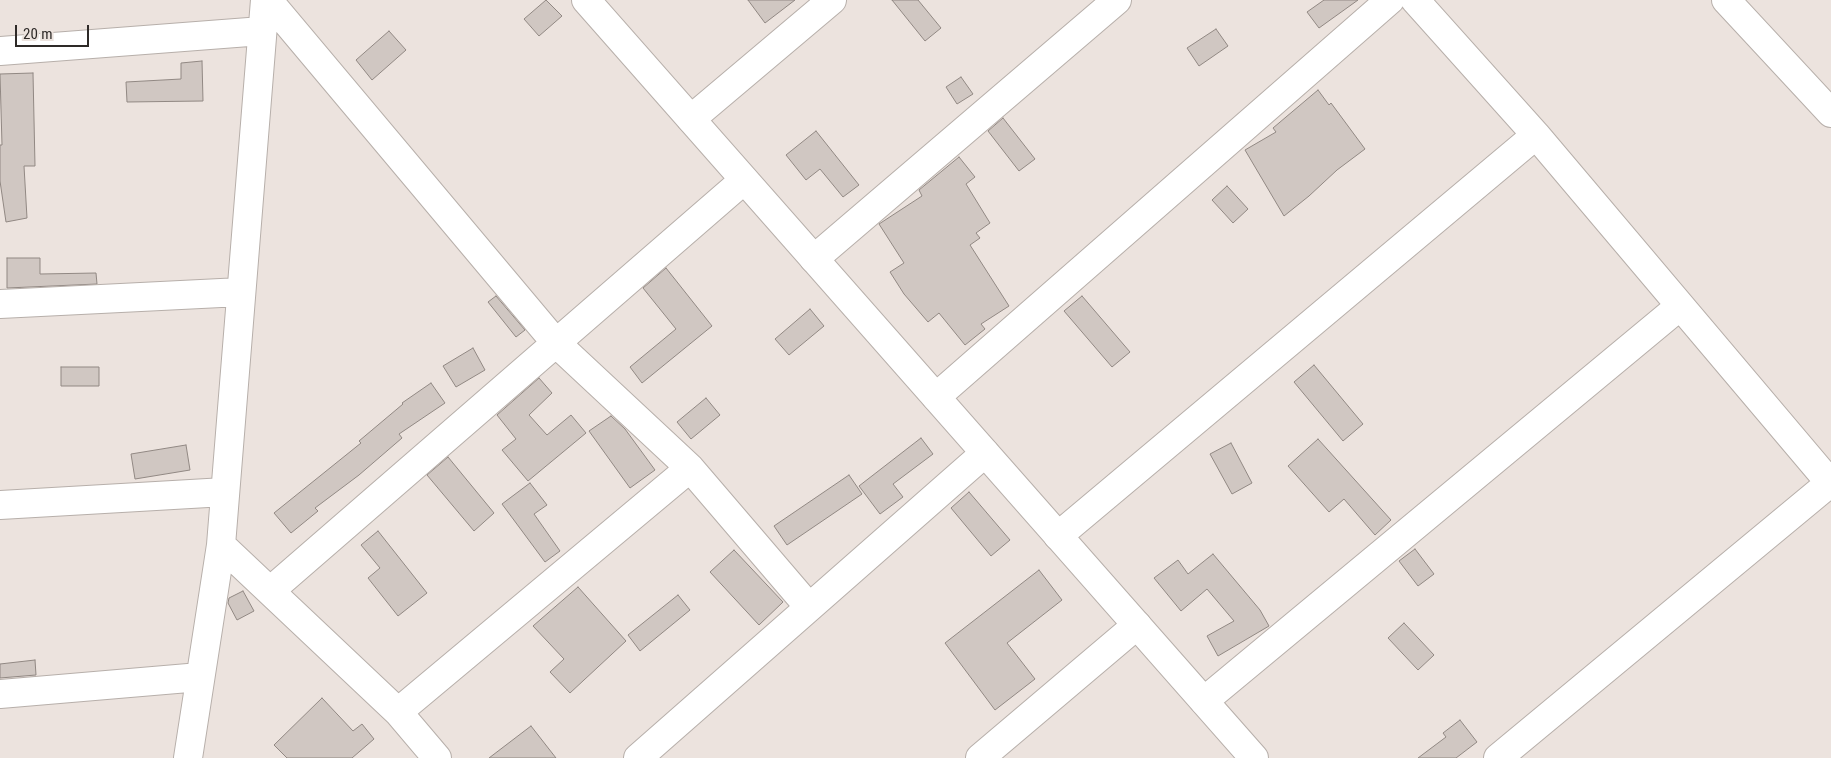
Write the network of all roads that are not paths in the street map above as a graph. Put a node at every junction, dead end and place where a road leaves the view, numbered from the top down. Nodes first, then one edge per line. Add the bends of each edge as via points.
1 (266, 0) edge
2 (586, 0) edge
3 (832, 0) edge
4 (1117, 0) edge
5 (1390, 0) edge
6 (1415, 0) edge
7 (1726, 0) edge
8 (262, 31) junction
9 (0, 51) edge
10 (1831, 113) edge
11 (691, 119) junction
12 (1536, 135) junction
13 (744, 180) junction
14 (814, 259) junction
15 (241, 292) junction
16 (0, 304) edge
17 (1680, 306) junction
18 (556, 343) junction
19 (936, 397) junction
20 (985, 453) junction
21 (690, 468) junction
22 (1831, 483) edge
23 (225, 492) junction
24 (0, 505) edge
25 (1058, 536) junction
26 (221, 545) junction
27 (270, 591) junction
28 (809, 607) junction
29 (1137, 625) junction
30 (200, 677) junction
31 (0, 694) edge
32 (1204, 701) junction
33 (398, 712) junction
34 (188, 758) edge
35 (437, 758) edge
36 (638, 758) edge
37 (980, 758) edge
38 (1254, 758) edge
39 (1498, 758) edge

1 - 8 street
1 - 18 street
2 - 11 street
3 - 11 street
4 - 14 street
5 - 19 street
6 - 12 street
7 - 10 street
8 - 9 street
8 - 15 street
11 - 13 street
12 - 17 street
12 - 25 street
13 - 14 street
13 - 18 street
14 - 19 street
15 - 16 street
15 - 23 street
17 - 22 street
17 - 32 street
18 - 21 street
18 - 27 street
19 - 20 street
20 - 25 street
20 - 28 street
21 - 28 street
21 - 33 street
22 - 39 street
23 - 24 street
23 - 26 street
25 - 29 street
26 - 27 street
26 - 30 street
27 - 33 street
28 - 36 street
29 - 32 street
29 - 37 street
30 - 31 street
30 - 34 street
32 - 38 street
33 - 35 street

